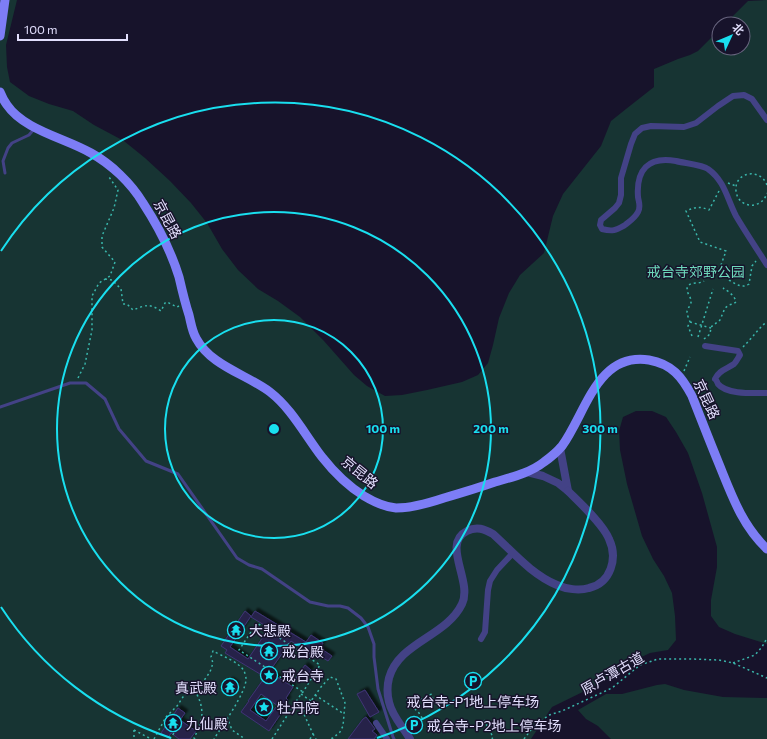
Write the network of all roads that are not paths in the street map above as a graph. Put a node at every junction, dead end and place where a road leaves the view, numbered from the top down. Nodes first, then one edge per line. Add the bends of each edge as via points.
1 (5, 0) edge
2 (0, 36) edge
3 (0, 92) edge
4 (767, 120) edge
5 (35, 127) junction
6 (5, 173) dead end
7 (767, 265) edge
8 (703, 343) road end
9 (767, 393) edge
10 (0, 407) edge
11 (560, 448) junction
12 (527, 472) junction
13 (568, 491) junction
14 (767, 549) edge
15 (513, 553) junction
16 (481, 639) dead end
17 (376, 723) dead end
18 (387, 739) edge
19 (394, 739) edge
20 (410, 739) edge

1 - 2 main road
3 - 5 main road, 京昆路 via 12,111
4 - 7 street via 752,99 744,95 733,96 696,123 684,127 642,128 635,134 631,144 621,178 619,203 601,220 600,225 602,229 610,231 633,220 640,205 639,179 644,168 651,163 669,160 706,168 716,175 722,184 736,215
5 - 6 lane via 29,135 12,142 8,148 3,162
5 - 12 main road, 京昆路 via 91,153 115,170 134,190 142,200 170,254 195,337 218,362 268,391 278,400 321,456 361,494 382,505 403,508 446,498
8 - 9 street via 738,351 740,355 734,364 717,374 715,379 718,384 735,392
10 - 19 lane via 70,383 86,383 105,399 119,429 146,461 178,474 236,558 262,569 310,602 348,608 361,618 368,627 374,644 378,689
11 - 12 main road, 京昆路 via 542,464
11 - 13 street
11 - 14 main road, 京昆路 via 605,374 626,361 648,360 660,363 681,378 692,396 737,506 749,529
12 - 13 street via 543,476
13 - 15 street via 601,526 609,539 613,561 610,571 603,580 589,589 580,590 558,585 538,575
15 - 16 street via 490,581 485,632
15 - 20 street via 493,534 479,528 467,531 456,544 464,584 463,603 445,625 404,654 395,664 388,683 389,703
17 - 18 street

